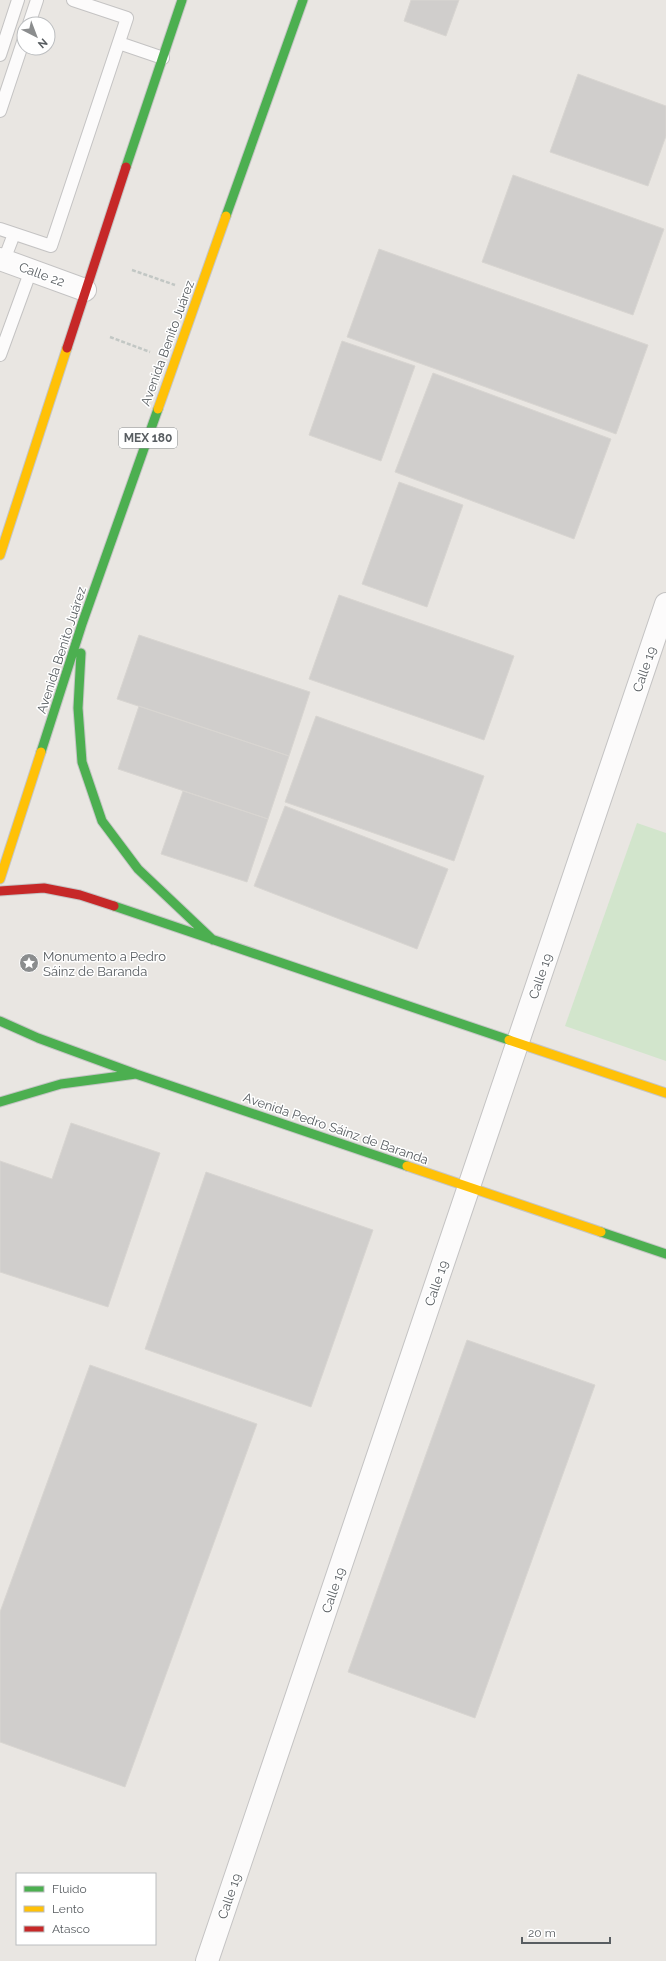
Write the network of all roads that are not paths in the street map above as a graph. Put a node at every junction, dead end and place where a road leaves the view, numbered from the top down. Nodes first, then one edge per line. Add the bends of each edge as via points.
1 (18, 0) edge
2 (37, 0) edge
3 (73, 0) edge
4 (182, 0) edge
5 (303, 0) edge
6 (32, 16) edge
7 (7, 33) junction
8 (16, 36) edge
9 (118, 43) junction
10 (0, 54) edge
11 (18, 56) edge
12 (163, 58) junction
13 (0, 111) edge
14 (0, 229) edge
15 (14, 234) junction
16 (2, 259) edge
17 (30, 270) junction
18 (85, 290) junction
19 (0, 355) edge
20 (0, 555) edge
21 (666, 604) edge
22 (82, 624) junction
23 (0, 879) edge
24 (0, 891) edge
25 (213, 940) junction
26 (0, 1021) edge
27 (518, 1043) junction
28 (136, 1074) junction
29 (666, 1093) edge
30 (0, 1102) edge
31 (469, 1186) junction
32 (666, 1254) edge
33 (207, 1961) edge

1 - 7 lane
2 - 6 lane
3 - 9 lane via 127,18
4 - 12 main road
5 - 22 main road, Avenida Benito Juárez / MEX 180
7 - 8 lane
7 - 10 lane
9 - 12 lane
9 - 15 lane via 51,246
11 - 13 lane
12 - 18 main road
14 - 15 lane
15 - 16 lane
16 - 17 street, Calle 22
17 - 18 street, Calle 22
17 - 19 lane
18 - 20 main road
21 - 27 street, Calle 19
22 - 23 main road, Avenida Benito Juárez / MEX 180
22 - 25 main road via 78,708 82,762 102,821 138,869
24 - 25 main road via 44,888 80,895
25 - 27 main road
26 - 28 main road, Avenida Pedro Sáinz de Baranda via 38,1038
27 - 29 main road
27 - 31 street, Calle 19
28 - 30 main road via 61,1084
28 - 31 main road, Avenida Pedro Sáinz de Baranda
31 - 32 main road, Avenida Pedro Sáinz de Baranda
31 - 33 street, Calle 19

